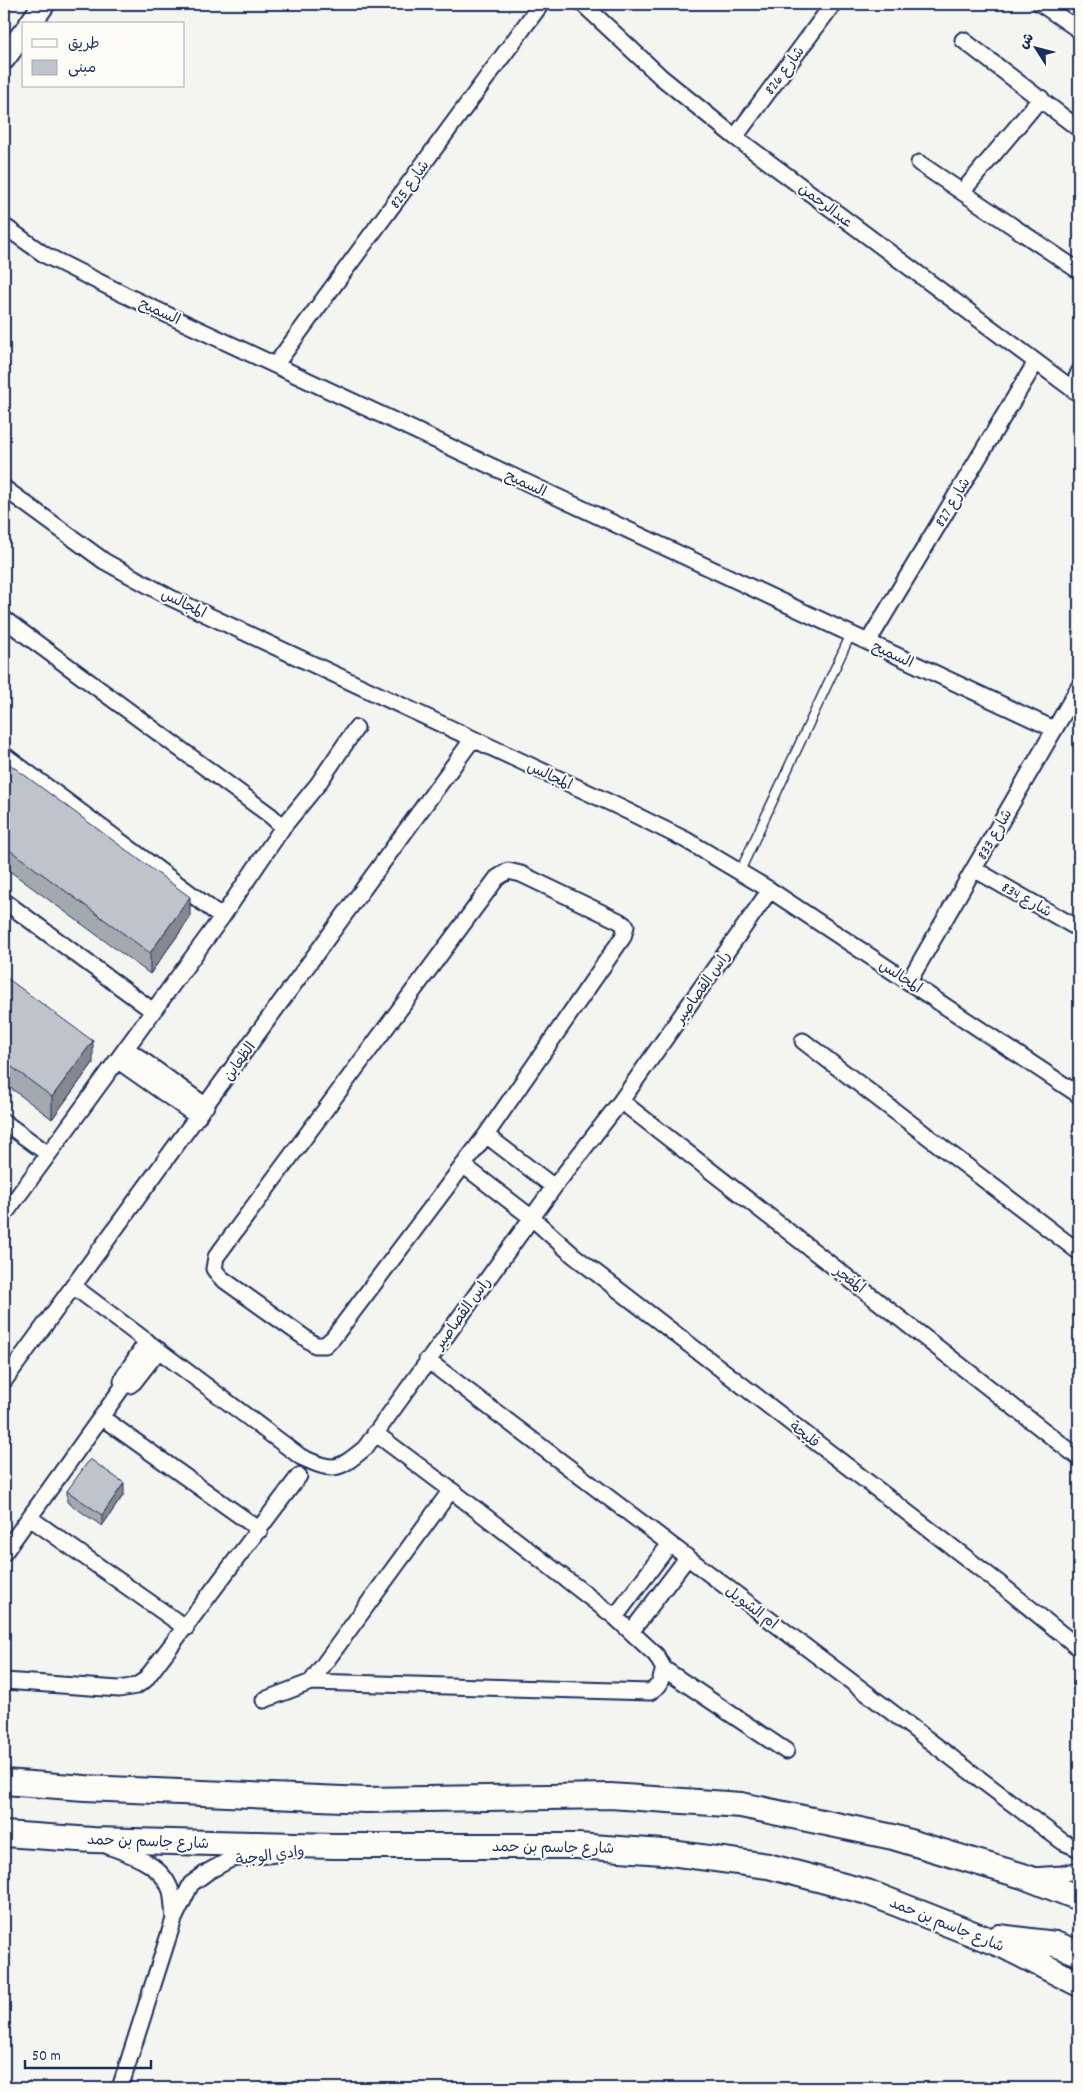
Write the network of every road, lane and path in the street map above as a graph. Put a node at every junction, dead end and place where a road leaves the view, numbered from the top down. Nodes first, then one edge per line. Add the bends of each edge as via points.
1 (44, 4) edge
2 (541, 4) edge
3 (583, 4) edge
4 (833, 4) edge
5 (1041, 4) edge
6 (31, 22) edge
7 (1079, 30) edge
8 (22, 35) edge
9 (962, 40) dead end
10 (4, 59) edge
11 (1041, 98) junction
12 (1079, 129) edge
13 (735, 137) junction
14 (919, 163) dead end
15 (962, 192) junction
16 (4, 226) edge
17 (1079, 271) edge
18 (1036, 362) junction
19 (276, 364) junction
20 (1079, 372) edge
21 (1076, 391) edge
22 (4, 488) edge
23 (4, 619) edge
24 (851, 634) junction
25 (868, 642) junction
26 (1079, 687) edge
27 (356, 728) dead end
28 (1054, 729) junction
29 (472, 740) junction
30 (4, 756) edge
31 (283, 827) junction
32 (974, 869) junction
33 (740, 871) junction
34 (770, 890) junction
35 (4, 901) edge
36 (222, 917) junction
37 (1079, 928) edge
38 (909, 981) junction
39 (153, 1010) junction
40 (803, 1041) dead end
41 (121, 1054) junction
42 (1079, 1095) edge
43 (621, 1101) junction
44 (202, 1112) junction
45 (4, 1122) edge
46 (486, 1135) junction
47 (48, 1154) junction
48 (463, 1165) junction
49 (554, 1187) junction
50 (4, 1215) edge
51 (532, 1218) junction
52 (1079, 1252) edge
53 (73, 1286) junction
54 (153, 1346) junction
55 (427, 1360) junction
56 (4, 1381) edge
57 (102, 1417) junction
58 (375, 1433) junction
59 (1079, 1458) edge
60 (299, 1476) dead end
61 (451, 1490) junction
62 (30, 1518) junction
63 (260, 1530) junction
64 (669, 1545) junction
65 (4, 1553) edge
66 (687, 1558) junction
67 (615, 1618) junction
68 (186, 1628) junction
69 (631, 1632) junction
70 (1079, 1648) edge
71 (664, 1669) junction
72 (4, 1681) edge
73 (311, 1682) junction
74 (264, 1700) dead end
75 (786, 1751) dead end
76 (4, 1782) edge
77 (4, 1834) edge
78 (93, 1840) junction
79 (334, 1846) junction
80 (1079, 1849) edge
81 (1079, 1870) edge
82 (1023, 1876) junction
83 (1079, 1898) edge
84 (174, 1919) junction
85 (975, 1935) junction
86 (1079, 1953) edge
87 (1079, 1984) edge
88 (120, 2088) edge

1 - 6 street
2 - 19 street, شارع 825
3 - 13 street, عبدالرحمن via 661,77
4 - 13 street, شارع 826
5 - 7 street
8 - 10 street
9 - 11 street
11 - 12 street
11 - 15 street
13 - 18 street, عبدالرحمن
14 - 15 street
15 - 17 street
16 - 19 street, السميح via 67,267
18 - 21 street, عبدالرحمن
18 - 25 street, شارع 827
19 - 24 street, السميح
20 - 21 street
22 - 29 street, المجالس via 132,578
23 - 31 street
24 - 25 street, السميح
24 - 33 lane
25 - 28 street, السميح
26 - 28 street, شارع 833
27 - 31 street via 318,784
28 - 32 street, شارع 833
29 - 33 street, المجالس via 624,809
29 - 44 street, الظعاين
30 - 36 street
31 - 36 street
32 - 37 street, شارع 834
32 - 38 street, شارع 833
33 - 34 street, المجالس
34 - 38 street, المجالس
34 - 43 street, راس القصاصير
35 - 39 street
36 - 39 street
38 - 42 street, المجالس
39 - 41 street
40 - 52 street
41 - 44 street
41 - 47 street
43 - 49 street, راس القصاصير
43 - 59 street, المفجر
44 - 53 street, الظعاين
45 - 47 street
46 - 48 street
46 - 48 street via 626,930 619,921 514,871 502,873 497,878 216,1257 214,1269 221,1278 315,1345 326,1345
46 - 49 street
47 - 50 street
48 - 51 street, فليحة
49 - 51 street, راس القصاصير
51 - 55 street, راس القصاصير
51 - 70 street, فليحة via 573,1255
53 - 54 street, راس القصاصير
53 - 56 street, الظعاين
54 - 57 street via 124,1376 124,1385
54 - 58 street, راس القصاصير via 301,1457 324,1468 338,1467 349,1461
55 - 58 street, راس القصاصير
55 - 64 street, ام الشويل
57 - 62 street
57 - 63 street
58 - 61 street
60 - 63 street
61 - 67 street
61 - 73 street
62 - 65 street
62 - 68 street
63 - 68 street
64 - 66 street, ام الشويل
64 - 67 street
66 - 69 street
66 - 80 street, ام الشويل via 1063,1842
67 - 69 street
68 - 72 street via 145,1680 126,1689
69 - 71 street via 656,1655
71 - 73 street via 659,1685 650,1692
71 - 75 street
73 - 74 street
76 - 82 main road via 366,1800 610,1796 741,1805 893,1837
77 - 78 main road, شارع جاسم بن حمد
78 - 79 main road, شارع جاسم بن حمد
78 - 84 street, وادي الوجبة via 137,1856 156,1868 171,1890
79 - 84 street, وادي الوجبة via 231,1859 191,1884
79 - 85 main road, شارع جاسم بن حمد via 578,1846 663,1852 768,1866 867,1892
81 - 82 street
82 - 83 main road
84 - 88 street, وادي الوجبة
85 - 86 main road via 1055,1944
85 - 87 main road, شارع جاسم بن حمد

